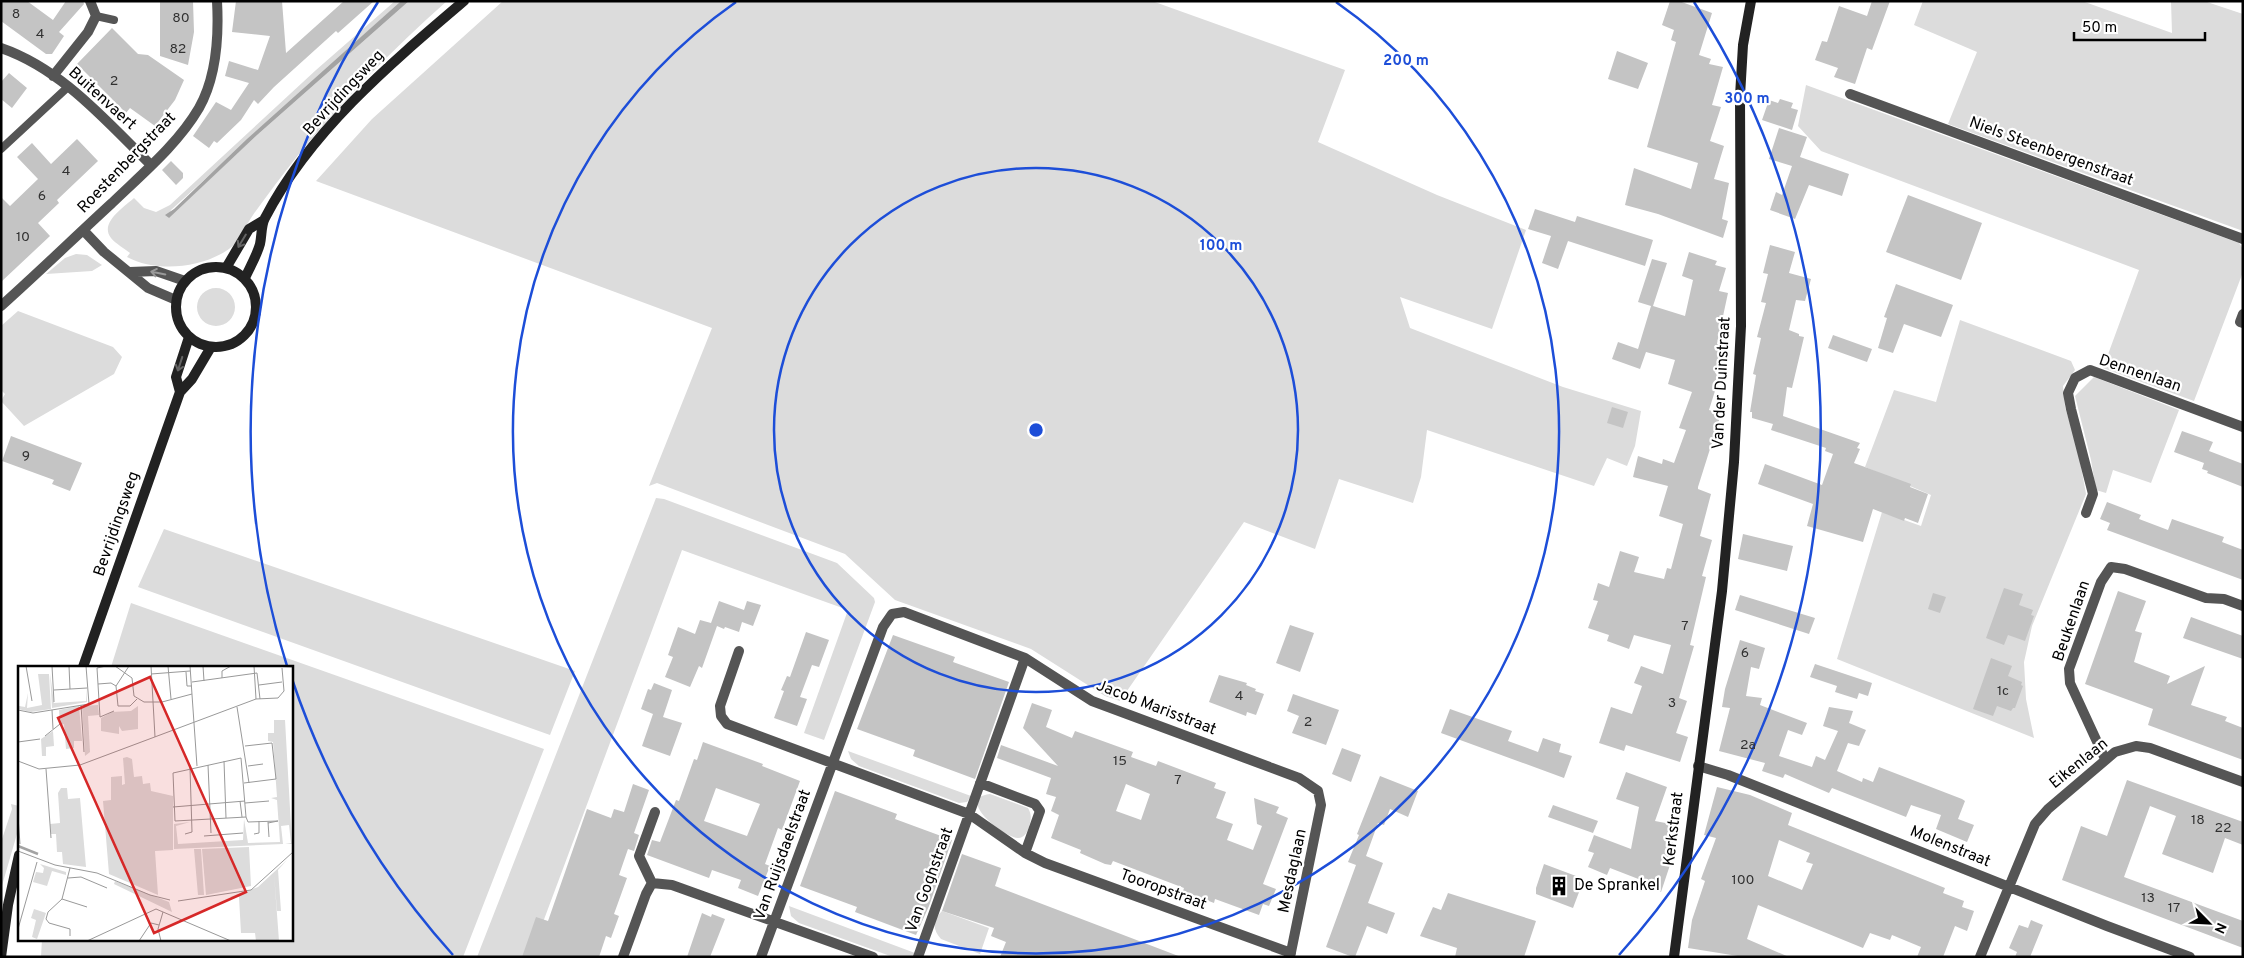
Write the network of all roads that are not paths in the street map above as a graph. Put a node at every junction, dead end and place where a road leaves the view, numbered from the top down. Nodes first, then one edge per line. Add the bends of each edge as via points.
1 (90, 1) edge
2 (217, 1) edge
3 (464, 1) edge
4 (1751, 1) edge
5 (96, 16) junction
6 (114, 20) dead end
7 (1, 48) edge
8 (53, 76) junction
9 (69, 86) junction
10 (1850, 94) dead end
11 (1, 149) edge
12 (151, 165) junction
13 (264, 220) junction
14 (83, 230) junction
15 (2243, 239) edge
16 (226, 268) junction
17 (130, 272) junction
18 (245, 278) junction
19 (185, 281) junction
20 (176, 300) junction
21 (1, 306) edge
22 (188, 337) junction
23 (211, 347) junction
24 (180, 392) junction
25 (2243, 427) edge
26 (2086, 513) dead end
27 (2243, 606) edge
28 (904, 612) joint
29 (739, 651) dead end
30 (1025, 658) junction
31 (83, 666) edge
32 (2105, 759) junction
33 (833, 764) junction
34 (1698, 766) junction
35 (2243, 782) edge
36 (980, 783) junction
37 (1318, 791) joint
38 (655, 812) dead end
39 (969, 814) junction
40 (1025, 853) junction
41 (18, 860) edge
42 (652, 883) junction
43 (2010, 888) junction
44 (774, 921) junction
45 (1291, 955) edge
46 (1, 957) edge
47 (623, 957) edge
48 (761, 957) edge
49 (873, 957) edge
50 (918, 957) edge
51 (1674, 957) edge
52 (1980, 957) edge
53 (2190, 957) edge

1 - 5 street
2 - 12 street, Roestenbergstraat via 217,51 210,80 199,107 180,134
3 - 13 main road, Bevrijdingsweg via 396,59 345,110 302,162
4 - 34 main road, Van der Duinstraat via 1743,44 1740,96 1741,326 1734,462 1724,572
5 - 6 lane
5 - 8 street via 88,32
7 - 8 street, Buitenvaert
8 - 9 street, Buitenvaert
9 - 11 lane
9 - 12 street, Buitenvaert
10 - 15 street, Niels Steenbergenstraat
12 - 14 street, Roestenbergstraat
13 -> 16 main road, Bevrijdingsweg via 249,229
13 - 18 main road, Bevrijdingsweg via 260,246
14 - 17 street
14 - 21 street, Roestenbergstraat
16 - 18 main road
16 - 19 main road via 211,267 197,271
19 -> 17 street via 156,271
17 - 20 street via 148,288
18 - 23 main road via 253,290 256,304 252,325 238,341
19 - 20 main road
20 - 22 main road via 178,320
22 - 23 main road
22 -> 24 main road, Bevrijdingsweg via 176,377
23 - 24 main road, Bevrijdingsweg via 192,379
24 - 31 main road, Bevrijdingsweg
25 - 26 street, Dennenlaan via 2090,370 2075,378 2068,393 2093,494
27 - 32 street, Beukenlaan via 2224,599 2206,598 2125,568 2111,567 2101,582 2069,669 2070,683
28 - 30 street, Jacob Marisstraat
28 - 33 street, Van Ruijsdaelstraat via 892,614 883,627
29 - 33 street via 720,706 721,716 727,724
30 - 36 street
30 - 37 street, Jacob Marisstraat via 1092,702 1299,778
32 - 35 street, Eikenlaan via 2125,748 2150,748
32 - 43 street, Eikenlaan via 2035,824
33 - 39 street, Tooropstraat
33 - 44 street, Van Ruijsdaelstraat
34 - 43 street, Molenstraat via 1728,775
34 - 51 main road, Kerkstraat
36 - 39 street
36 - 40 street via 1035,804 1040,811
37 - 45 street, Mesdaglaan via 1321,805
38 - 42 street via 639,856
39 - 40 street, Tooropstraat
39 - 50 street, Van Goghstraat
40 - 45 street, Tooropstraat
41 - 46 main road
42 - 44 street via 672,885
42 - 47 street
43 - 52 street, Eikenlaan
43 - 53 street, Molenstraat
44 - 48 street, Van Ruijsdaelstraat
44 - 49 street

